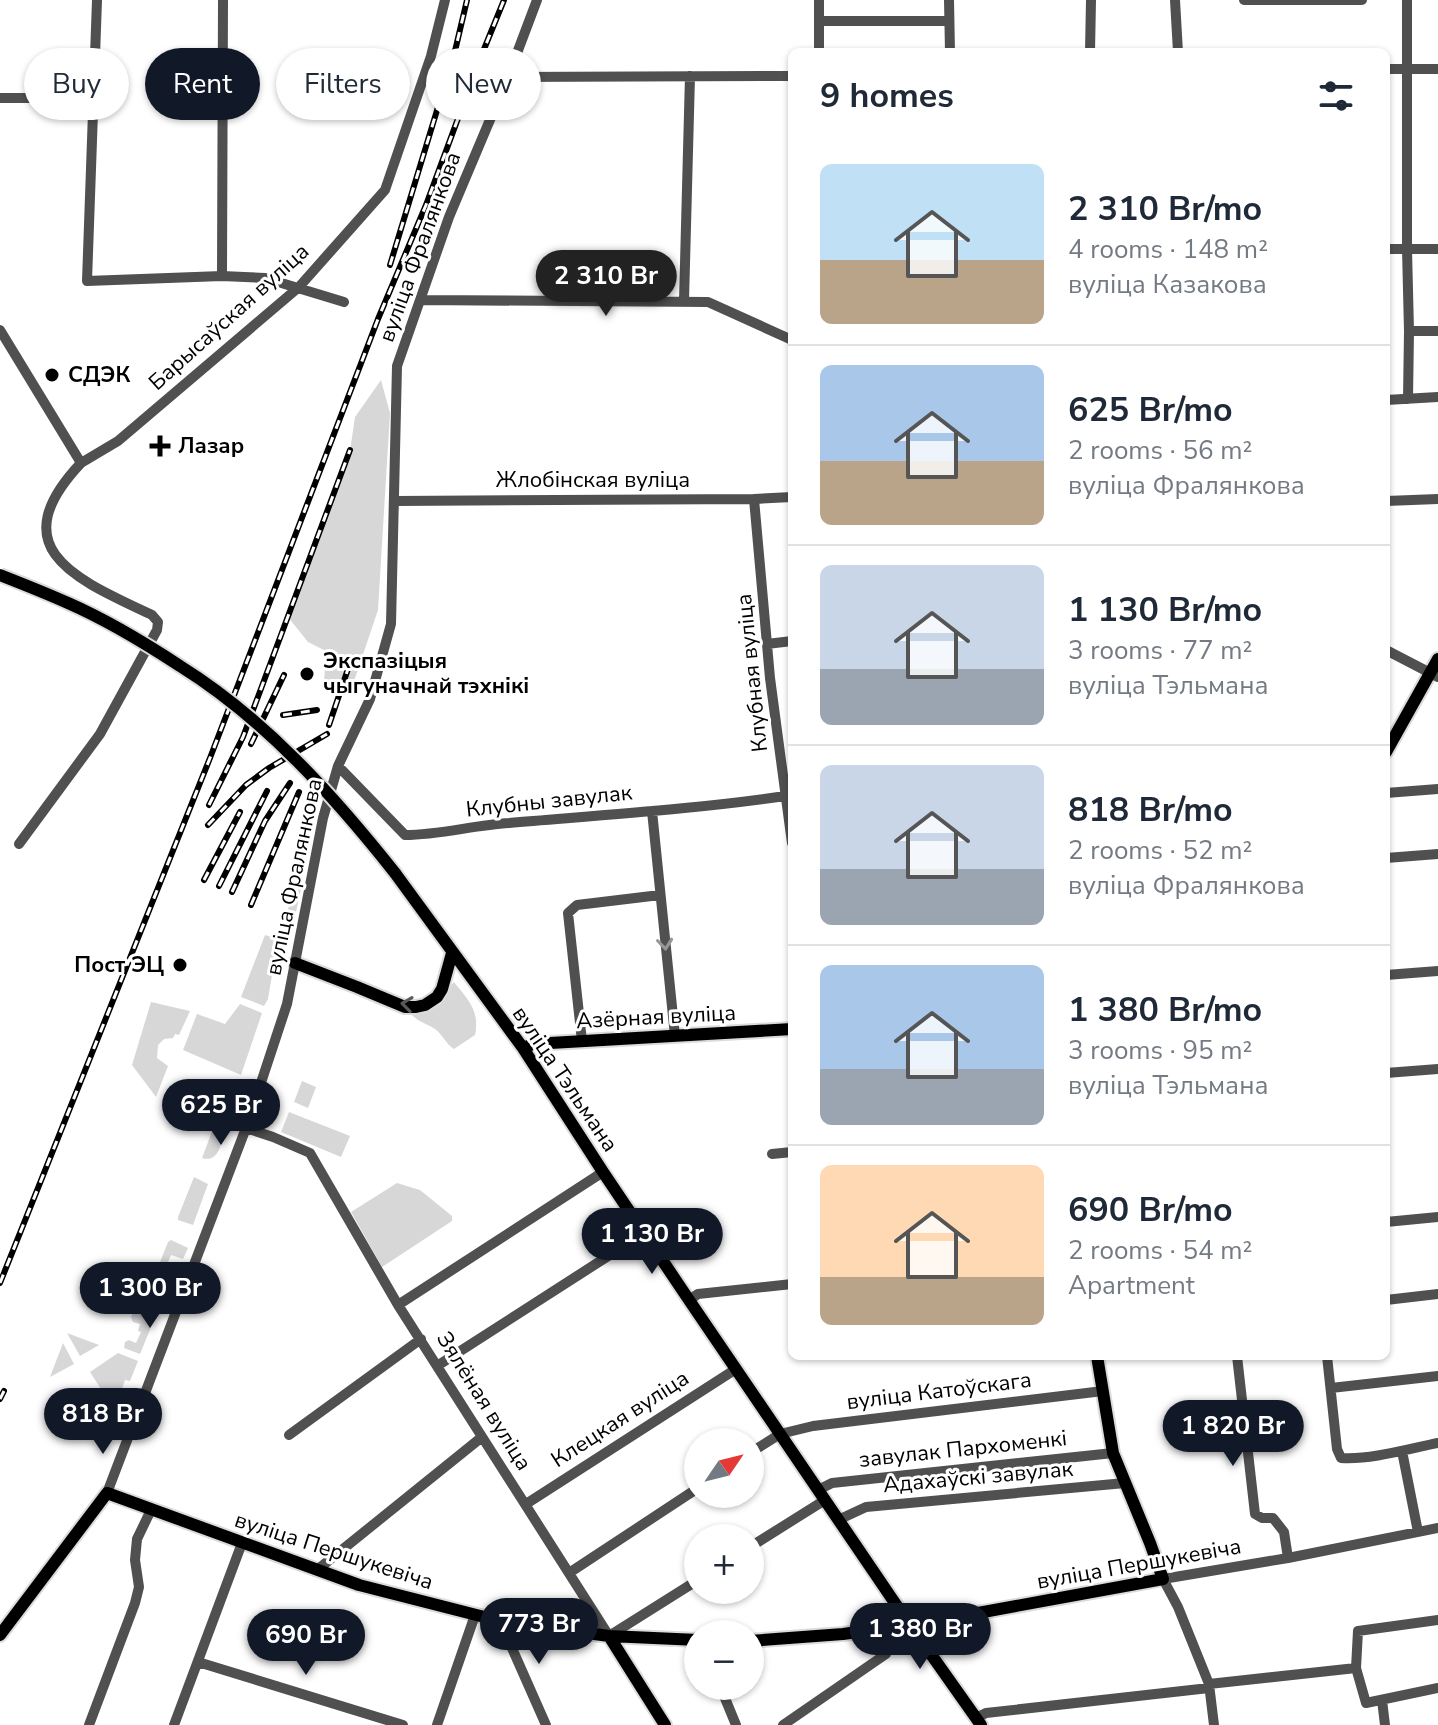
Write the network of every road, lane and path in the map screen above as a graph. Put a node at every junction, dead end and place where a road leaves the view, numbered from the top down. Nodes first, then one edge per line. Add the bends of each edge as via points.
1 (97, 0) edge
2 (223, 0) edge
3 (445, 0) edge
4 (536, 0) edge
5 (819, 0) edge
6 (949, 0) edge
7 (1091, 0) edge
8 (1175, 0) edge
9 (1244, 0) edge
10 (1362, 0) edge
11 (1407, 0) edge
12 (819, 21) junction
13 (949, 21) junction
14 (95, 48) edge
15 (519, 48) edge
16 (819, 48) edge
17 (950, 48) edge
18 (1090, 48) edge
19 (1178, 48) edge
20 (1390, 69) edge
21 (1407, 69) junction
22 (1438, 69) edge
23 (690, 76) junction
24 (788, 76) edge
25 (541, 77) edge
26 (0, 98) edge
27 (24, 98) edge
28 (92, 120) edge
29 (490, 120) edge
30 (1390, 249) edge
31 (1407, 249) junction
32 (1438, 249) edge
33 (222, 276) junction
34 (299, 287) junction
35 (420, 300) junction
36 (684, 301) junction
37 (344, 302) dead end
38 (0, 330) edge
39 (1409, 331) junction
40 (1438, 331) edge
41 (788, 338) edge
42 (1438, 397) edge
43 (1408, 399) junction
44 (1390, 400) edge
45 (81, 463) junction
46 (46, 496) dead end
47 (788, 497) edge
48 (754, 499) junction
49 (1438, 499) edge
50 (395, 501) junction
51 (1390, 501) edge
52 (48, 563) dead end
53 (0, 575) edge
54 (788, 641) edge
55 (767, 644) junction
56 (1390, 652) edge
57 (1438, 659) edge
58 (1434, 676) edge
59 (1390, 746) edge
60 (338, 766) junction
61 (788, 788) edge
62 (1438, 789) edge
63 (1390, 793) edge
64 (788, 795) edge
65 (652, 811) junction
66 (19, 844) dead end
67 (1438, 854) edge
68 (1390, 858) edge
69 (660, 895) junction
70 (451, 951) junction
71 (295, 963) junction
72 (1438, 971) edge
73 (1390, 975) edge
74 (788, 1029) edge
75 (675, 1036) junction
76 (582, 1041) junction
77 (523, 1048) junction
78 (1438, 1069) edge
79 (1390, 1073) edge
80 (246, 1128) junction
81 (788, 1152) edge
82 (772, 1154) dead end
83 (603, 1172) junction
84 (1438, 1217) edge
85 (1390, 1222) edge
86 (644, 1233) junction
87 (788, 1284) edge
88 (1438, 1294) edge
89 (689, 1300) junction
90 (1390, 1300) edge
91 (398, 1305) junction
92 (421, 1339) junction
93 (1098, 1360) edge
94 (1237, 1360) edge
95 (1328, 1360) edge
96 (437, 1366) junction
97 (736, 1369) junction
98 (1438, 1376) edge
99 (1331, 1388) junction
100 (1103, 1391) junction
101 (780, 1434) junction
102 (289, 1435) dead end
103 (482, 1437) junction
104 (1438, 1443) edge
105 (764, 1444) edge
106 (1402, 1451) junction
107 (1113, 1453) junction
108 (1125, 1483) junction
109 (107, 1493) junction
110 (822, 1495) junction
111 (684, 1497) edge
112 (526, 1504) junction
113 (151, 1510) junction
114 (838, 1520) junction
115 (1438, 1528) edge
116 (1418, 1532) junction
117 (764, 1537) edge
118 (242, 1543) junction
119 (1288, 1558) junction
120 (317, 1570) junction
121 (569, 1573) junction
122 (1163, 1579) junction
123 (684, 1589) edge
124 (475, 1615) junction
125 (1438, 1620) edge
126 (500, 1621) junction
127 (910, 1624) junction
128 (0, 1635) edge
129 (609, 1636) junction
130 (684, 1639) edge
131 (764, 1640) edge
132 (886, 1654) dead end
133 (198, 1662) junction
134 (1356, 1668) junction
135 (1209, 1686) junction
136 (1438, 1688) edge
137 (726, 1700) edge
138 (1382, 1700) junction
139 (979, 1722) edge
140 (89, 1725) edge
141 (174, 1725) edge
142 (403, 1725) edge
143 (437, 1725) edge
144 (546, 1725) edge
145 (665, 1725) edge
146 (736, 1725) edge
147 (783, 1725) edge
148 (1214, 1725) edge
149 (1385, 1725) edge

1 - 14 street
2 - 33 street
3 - 34 street, Барысаўская вуліца via 385,190
4 - 15 street, вуліца Фралянкова
5 - 12 street
6 - 13 street
7 - 18 street
8 - 19 street
9 - 10 street
11 - 21 street
12 - 13 street
12 - 16 street
13 - 17 street
20 - 21 street
21 - 22 street
21 - 31 street
23 - 24 street
23 - 25 street
23 - 36 street
26 - 27 street
28 - 33 street via 87,281
29 - 35 street, вуліца Фралянкова
30 - 31 street
31 - 32 street
31 - 39 street
33 - 34 street via 265,278
34 - 37 street
34 - 45 street, Барысаўская вуліца via 118,441
35 - 36 street
35 - 50 street, вуліца Фралянкова via 397,366
36 - 41 street via 708,302
38 - 45 street
39 - 40 street
39 - 43 street
42 - 43 street
43 - 44 street
45 - 46 street, Барысаўская вуліца
47 - 48 street, Жлобінская вуліца
48 - 50 street, Жлобінская вуліца
48 - 55 street, Клубная вуліца
49 - 51 street
50 - 60 street, вуліца Фралянкова via 391,624 370,699
52 - 66 street via 158,622 100,734
53 - 70 main road, вуліца Тэльмана, bridge via 70,604 169,659 272,737 357,825
54 - 55 street
55 - 61 street, Клубная вуліца
56 - 58 street
57 - 58 main road
58 - 59 main road
60 - 65 street, Клубны завулак via 405,835
60 - 71 street, вуліца Фралянкова
62 - 63 street
64 - 65 street, Клубны завулак
65 - 69 street
67 - 68 street
69 -> 75 street
69 - 76 street via 577,905 568,913
70 -> 71 main road via 442,989 416,1007
70 - 77 main road, вуліца Тэльмана
71 - 80 street, вуліца Фралянкова via 287,1004
72 - 73 street
74 - 75 main road, Азёрная вуліца
75 - 76 main road, Азёрная вуліца
76 - 77 main road, Азёрная вуліца
77 - 83 main road, вуліца Тэльмана
78 - 79 street
80 - 91 street, Зялёная вуліца via 310,1153
80 - 109 street, вуліца Фралянкова
81 - 82 street
83 - 86 main road, вуліца Тэльмана
83 - 91 street
84 - 85 street
86 - 89 main road, вуліца Тэльмана
86 - 96 street
87 - 89 street via 698,1294
88 - 90 street
89 - 97 main road, вуліца Тэльмана
91 - 92 street, Зялёная вуліца
92 - 96 street, Зялёная вуліца
92 - 102 street
93 - 100 main road
94 - 119 street via 1255,1514 1273,1518 1284,1532
95 - 99 street
96 - 103 street, Зялёная вуліца
97 - 101 main road, вуліца Тэльмана
97 - 112 street, Клецкая вуліца
98 - 99 street
99 - 106 street via 1341,1458
100 - 101 street, вуліца Катоўскага
100 - 107 main road
101 - 105 street, вуліца Катоўскага
101 - 110 main road, вуліца Тэльмана
103 - 112 street, Зялёная вуліца
103 - 120 street
104 - 106 street
106 - 116 street
107 - 108 main road
107 - 110 street, завулак Пархоменкі via 832,1483
108 - 114 street, Адахаўскі завулак via 866,1507
108 - 122 main road
109 - 113 main road, вуліца Першукевіча
109 - 128 main road, вуліца Фралянкова
110 - 114 main road, вуліца Тэльмана
110 - 117 street, завулак Пархоменкі
111 - 121 street
112 - 121 street, Зялёная вуліца
113 - 118 main road, вуліца Першукевіча
113 - 140 street via 137,1539 135,1603
114 - 127 main road, вуліца Тэльмана
115 - 116 street, вуліца Першукевіча
116 - 119 street, вуліца Першукевіча
118 - 120 main road, вуліца Першукевіча
118 - 133 street
119 - 122 street, вуліца Першукевіча
120 - 124 main road, вуліца Першукевіча
121 - 129 street, Зялёная вуліца
122 - 127 main road, вуліца Першукевіча
122 - 135 street
123 - 129 street
124 - 126 main road, вуліца Першукевіча
124 - 143 street
125 - 134 street via 1358,1631
126 - 129 main road, вуліца Першукевіча
126 - 144 street
127 - 131 main road, вуліца Першукевіча
127 - 139 main road, вуліца Тэльмана
129 - 130 main road, вуліца Першукевіча
129 - 145 main road, Зялёная вуліца
132 - 147 street
133 - 141 street
133 - 142 street
134 - 135 street
134 - 138 street via 1366,1703
135 - 139 street via 986,1713
135 - 148 street
136 - 138 street
137 - 146 street
138 - 149 street

